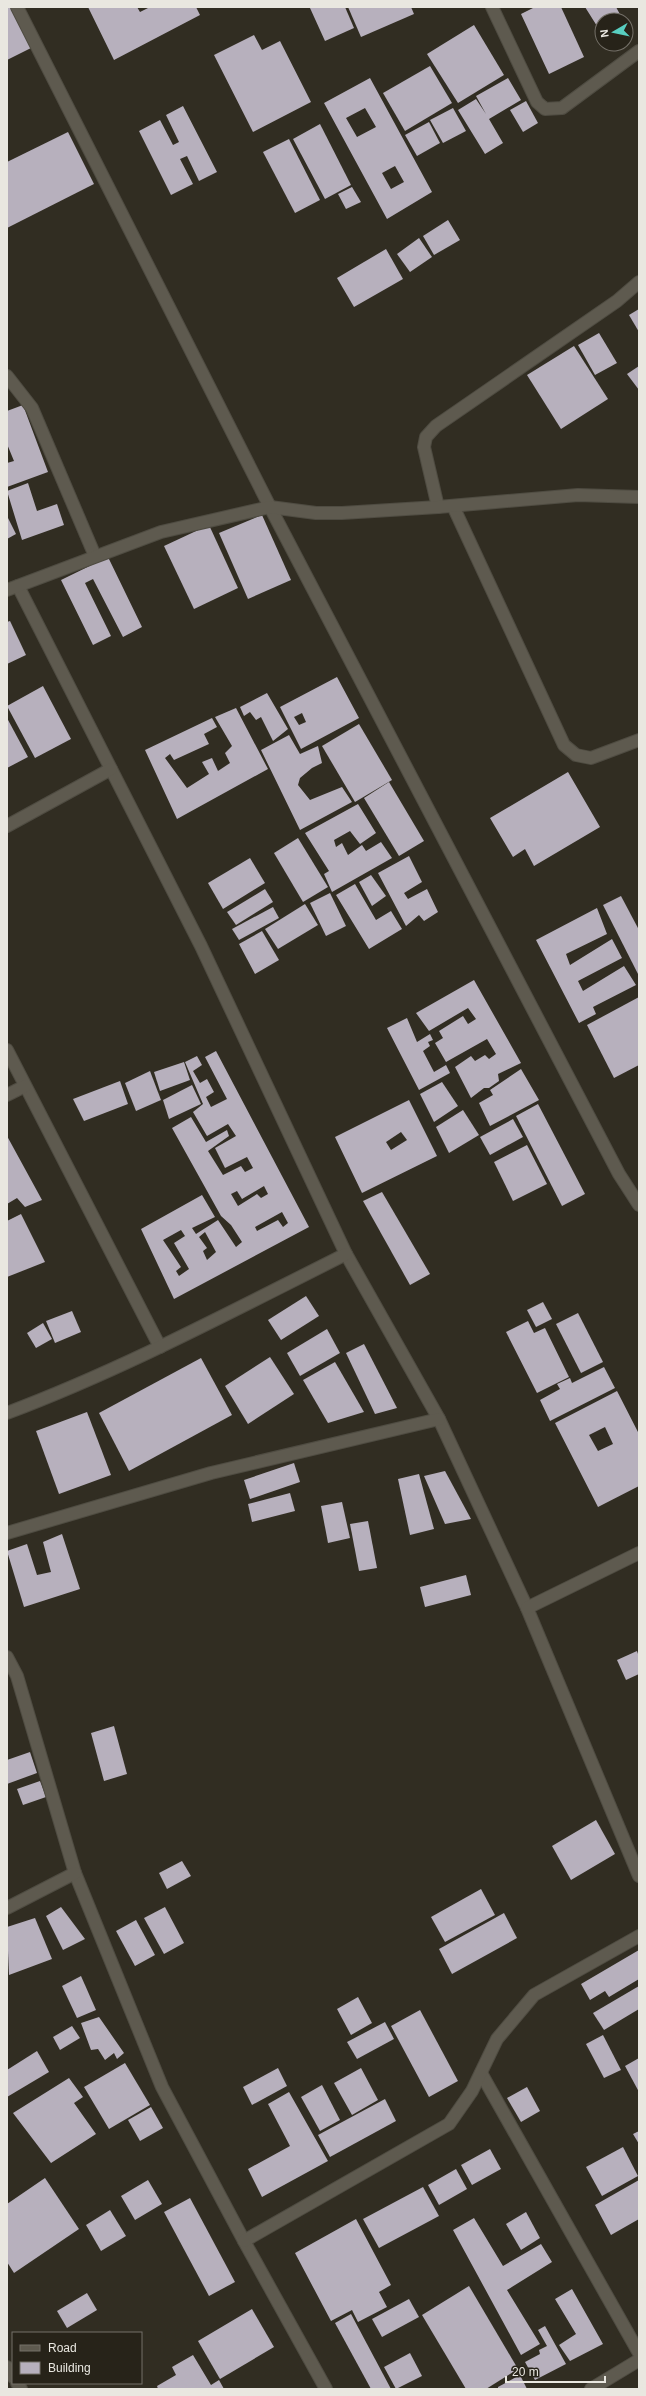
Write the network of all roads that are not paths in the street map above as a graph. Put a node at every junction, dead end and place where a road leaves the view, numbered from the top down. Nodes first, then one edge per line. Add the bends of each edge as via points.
1 (18, 7) edge
2 (492, 7) edge
3 (639, 51) edge
4 (639, 282) edge
5 (7, 376) edge
6 (639, 497) edge
7 (453, 506) junction
8 (270, 507) junction
9 (438, 508) junction
10 (95, 556) junction
11 (12, 588) edge
12 (639, 740) edge
13 (111, 769) junction
14 (7, 826) edge
15 (7, 1050) edge
16 (25, 1086) junction
17 (7, 1095) edge
18 (639, 1205) edge
19 (346, 1254) junction
20 (160, 1347) junction
21 (7, 1413) edge
22 (439, 1419) junction
23 (7, 1532) edge
24 (639, 1553) edge
25 (527, 1608) junction
26 (7, 1657) edge
27 (75, 1873) junction
28 (639, 1876) edge
29 (7, 1908) edge
30 (639, 1936) edge
31 (481, 2074) junction
32 (244, 2241) junction
33 (639, 2353) edge
34 (639, 2360) edge
35 (326, 2389) edge
36 (591, 2389) edge

1 - 8 street
2 - 3 street via 537,102 545,109 562,108
4 - 9 street via 617,301 436,426 426,437 424,447
5 - 10 street via 32,408
6 - 7 street via 578,495
7 - 9 street
7 - 12 street via 564,745 576,755 591,758
8 - 9 street via 335,513
8 - 10 street via 161,532
8 - 18 street via 615,1167
10 - 11 street
11 - 13 street
13 - 14 street
13 - 19 street via 201,946
15 - 16 street
16 - 17 street
16 - 20 street
19 - 20 street
19 - 22 street
20 - 21 street via 54,1396
22 - 23 street via 211,1473
22 - 25 street
24 - 25 street
25 - 28 street
26 - 27 street via 16,1676
27 - 29 street
27 - 32 street via 162,2087
30 - 31 street via 534,1995 497,2039
31 - 32 street via 449,2124
31 - 33 street
32 - 35 street
34 - 36 street

